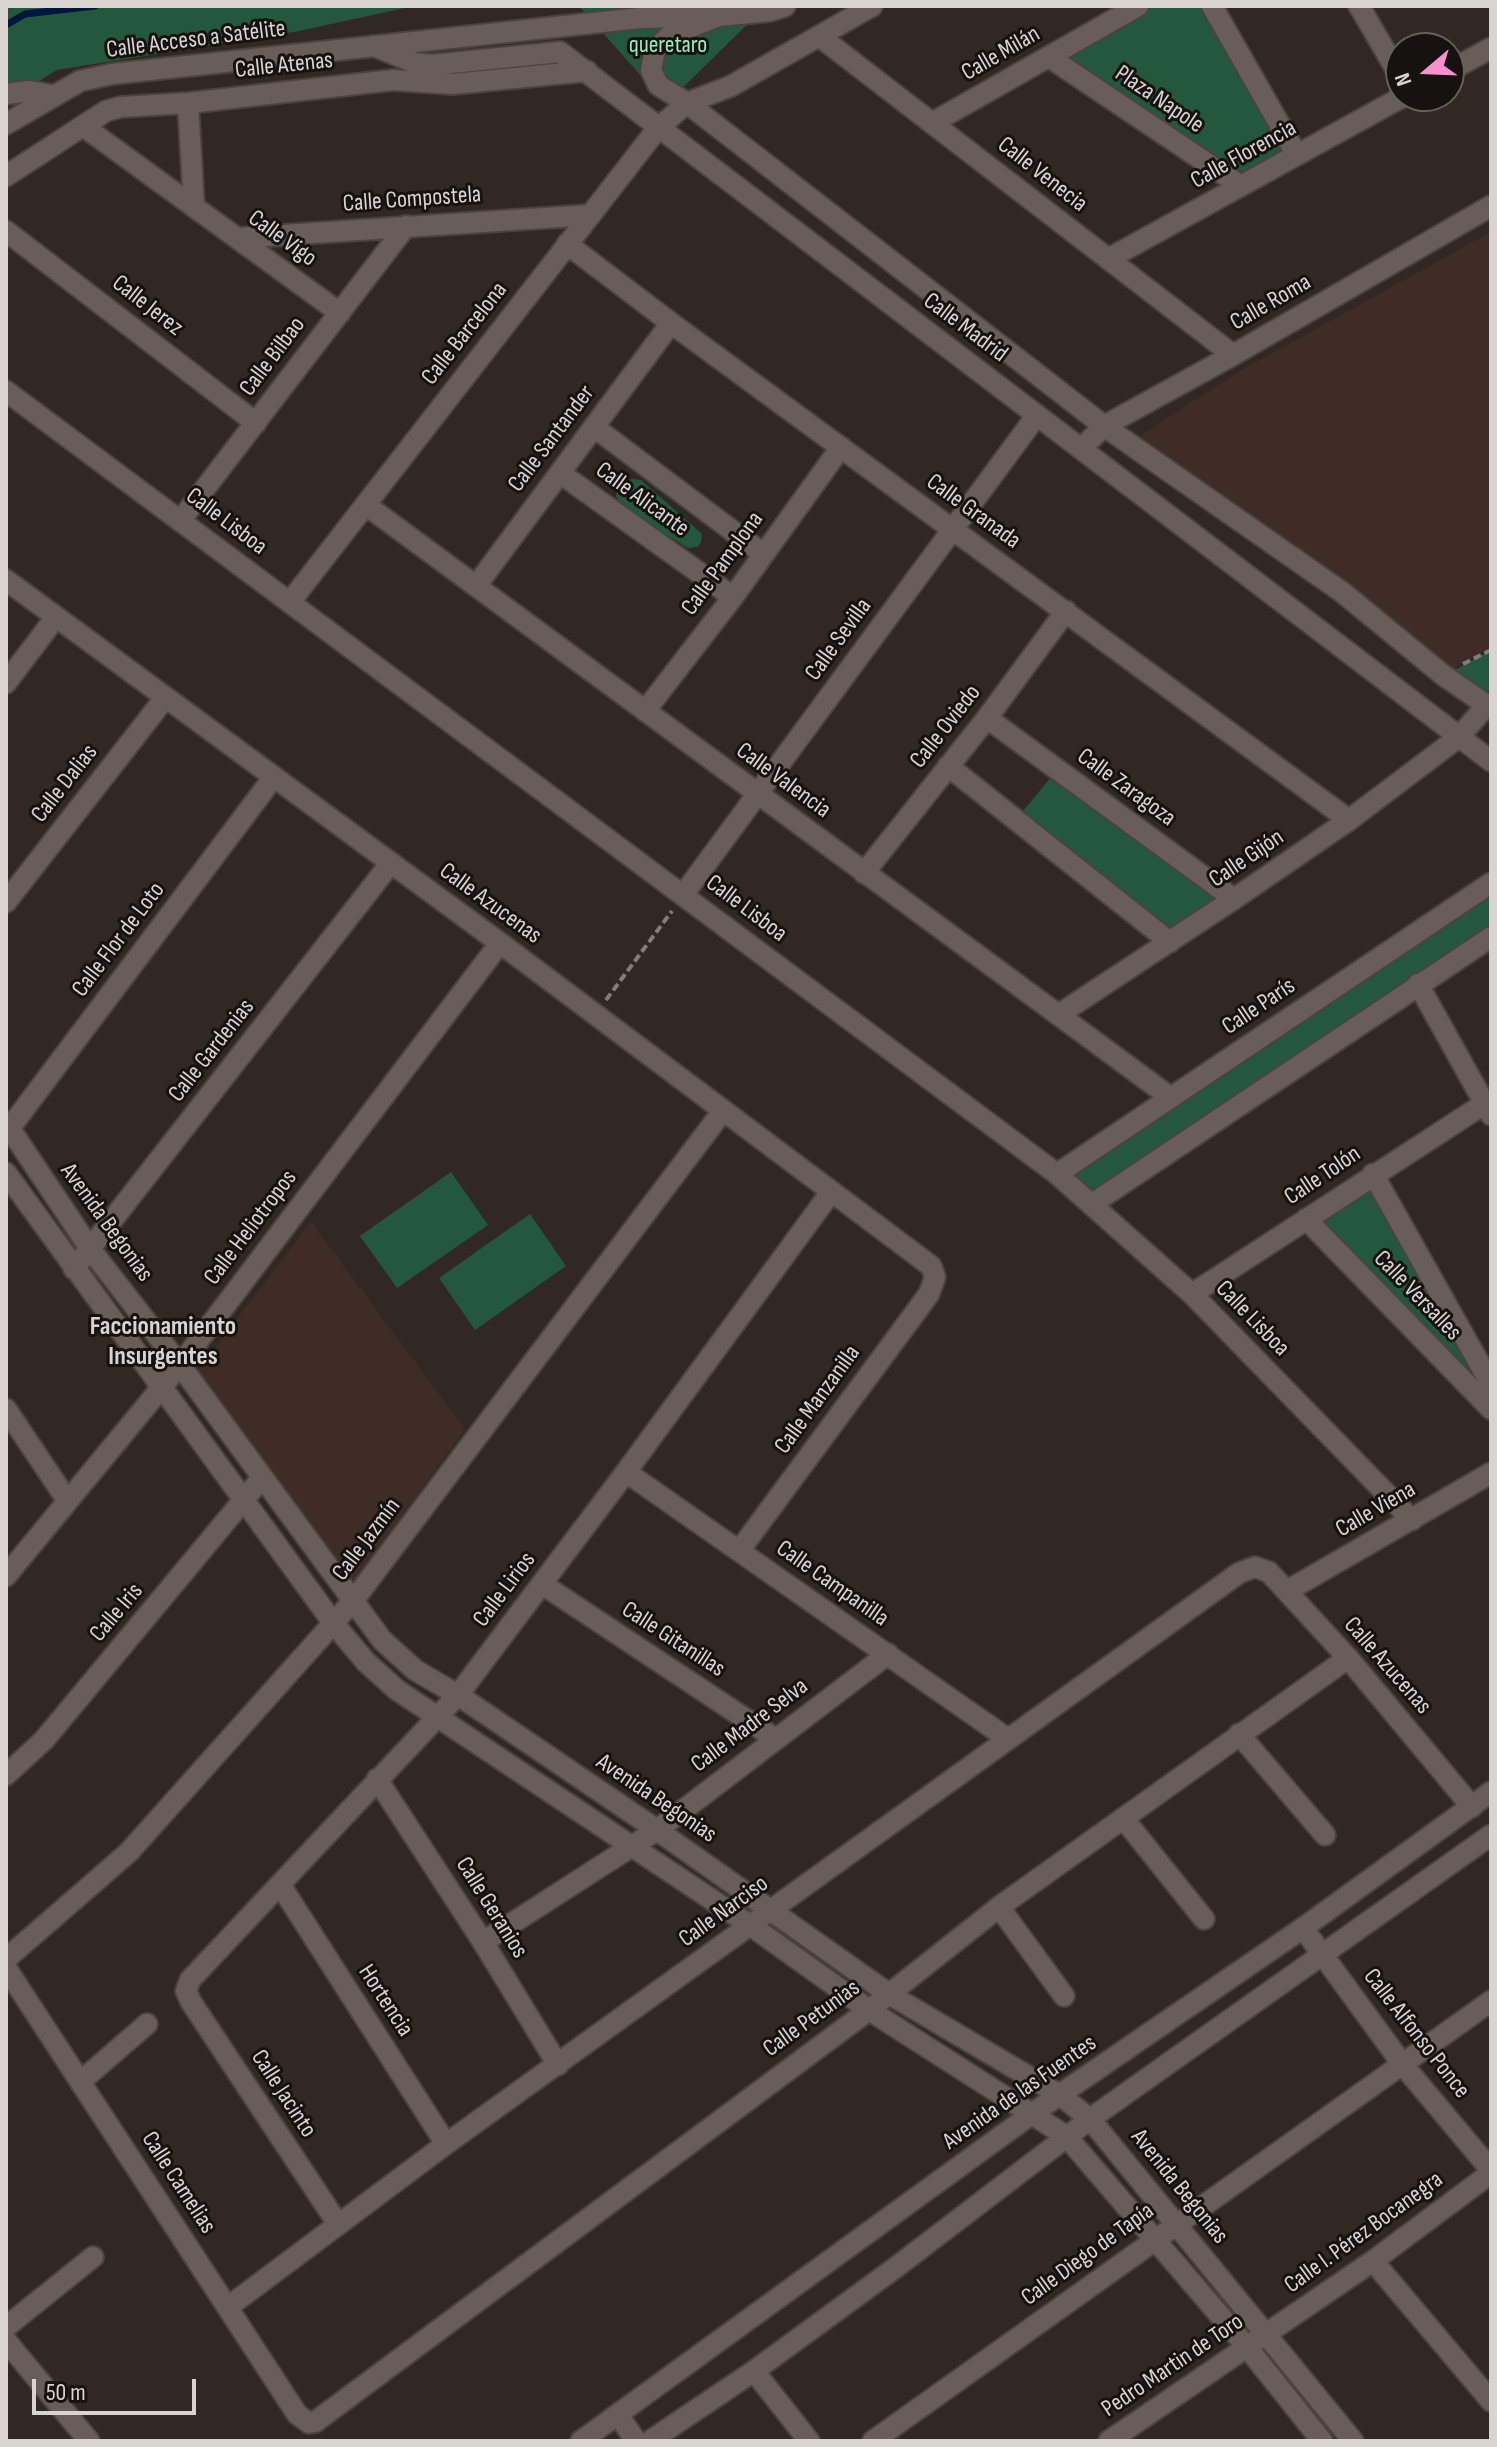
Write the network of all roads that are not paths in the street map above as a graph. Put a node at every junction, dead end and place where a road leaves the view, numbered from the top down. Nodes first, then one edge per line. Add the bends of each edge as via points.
1 (785, 6) edge
2 (872, 6) edge
3 (1138, 6) edge
4 (1212, 6) edge
5 (1359, 6) edge
6 (719, 16) junction
7 (819, 36) junction
8 (374, 46) junction
9 (1491, 48) edge
10 (1385, 51) edge
11 (1049, 57) junction
12 (1465, 62) edge
13 (587, 71) junction
14 (6, 94) edge
15 (52, 95) junction
16 (188, 103) junction
17 (687, 103) junction
18 (1385, 106) edge
19 (932, 123) junction
20 (6, 124) edge
21 (83, 126) junction
22 (658, 128) junction
23 (1297, 155) junction
24 (6, 176) edge
25 (1241, 186) junction
26 (1491, 206) edge
27 (194, 207) junction
28 (590, 215) junction
29 (406, 226) junction
30 (6, 231) edge
31 (237, 238) junction
32 (567, 244) junction
33 (1108, 259) junction
34 (340, 313) junction
35 (671, 323) junction
36 (1233, 355) junction
37 (6, 391) edge
38 (1037, 415) junction
39 (256, 423) junction
40 (1104, 426) junction
41 (594, 427) junction
42 (841, 447) junction
43 (1082, 448) junction
44 (560, 473) junction
45 (366, 505) junction
46 (180, 521) junction
47 (953, 529) junction
48 (762, 553) junction
49 (6, 580) edge
50 (476, 586) junction
51 (733, 597) junction
52 (290, 602) junction
53 (1066, 611) junction
54 (56, 617) junction
55 (6, 683) edge
56 (165, 698) junction
57 (1489, 706) edge
58 (645, 711) junction
59 (987, 718) junction
60 (1459, 737) junction
61 (1491, 761) edge
62 (948, 766) junction
63 (273, 778) junction
64 (758, 795) junction
65 (1349, 820) junction
66 (390, 864) junction
67 (864, 873) junction
68 (1491, 883) edge
69 (683, 895) junction
70 (1234, 899) junction
71 (6, 902) edge
72 (1491, 937) edge
73 (1170, 942) junction
74 (500, 943) junction
75 (1418, 984) junction
76 (1058, 1015) junction
77 (1170, 1097) junction
78 (1488, 1109) edge
79 (722, 1112) junction
80 (7, 1129) edge
81 (6, 1173) edge
82 (1057, 1174) junction
83 (1373, 1174) junction
84 (831, 1192) junction
85 (1092, 1204) junction
86 (1306, 1219) junction
87 (91, 1250) junction
88 (74, 1269) junction
89 (935, 1277) joint
90 (1192, 1294) junction
91 (180, 1365) junction
92 (1491, 1384) edge
93 (161, 1386) junction
94 (6, 1409) edge
95 (1491, 1409) edge
96 (626, 1472) junction
97 (1491, 1473) edge
98 (261, 1479) junction
99 (67, 1500) junction
100 (246, 1500) junction
101 (1412, 1520) junction
102 (739, 1551) junction
103 (1255, 1567) joint
104 (6, 1576) edge
105 (542, 1584) junction
106 (1287, 1591) junction
107 (353, 1601) junction
108 (334, 1624) junction
109 (888, 1654) junction
110 (1348, 1658) junction
111 (458, 1695) junction
112 (438, 1716) junction
113 (1239, 1734) junction
114 (776, 1739) junction
115 (1008, 1739) junction
116 (6, 1775) edge
117 (377, 1779) junction
118 (1491, 1792) edge
119 (1472, 1807) junction
120 (1123, 1818) junction
121 (657, 1830) junction
122 (1325, 1835) dead end
123 (1491, 1835) edge
124 (632, 1846) junction
125 (281, 1886) junction
126 (999, 1907) junction
127 (771, 1910) junction
128 (1204, 1919) dead end
129 (750, 1925) junction
130 (1303, 1928) junction
131 (483, 1942) junction
132 (1323, 1956) junction
133 (6, 1959) edge
134 (6, 1968) edge
135 (186, 1991) joint
136 (889, 1994) junction
137 (1064, 1996) dead end
138 (1491, 2001) edge
139 (869, 2010) junction
140 (147, 2024) dead end
141 (558, 2065) junction
142 (1403, 2065) junction
143 (80, 2082) junction
144 (1060, 2095) junction
145 (1033, 2113) junction
146 (1090, 2119) junction
147 (1066, 2136) junction
148 (446, 2144) junction
149 (1491, 2171) edge
150 (338, 2224) junction
151 (1176, 2224) junction
152 (1154, 2240) junction
153 (93, 2257) dead end
154 (1373, 2261) junction
155 (228, 2307) junction
156 (6, 2327) edge
157 (1266, 2335) junction
158 (6, 2341) edge
159 (1247, 2347) junction
160 (754, 2371) junction
161 (1491, 2401) edge
162 (618, 2415) junction
163 (309, 2423) joint
164 (1134, 2434) edge
165 (89, 2441) edge
166 (581, 2441) edge
167 (636, 2441) edge
168 (650, 2441) edge
169 (809, 2441) edge
170 (873, 2441) edge
171 (1109, 2441) edge
172 (1322, 2441) edge
173 (1353, 2441) edge

1 - 6 street, Calle Acceso a Satélite
2 - 7 street
3 - 11 street, Calle Milán
4 - 23 street
5 - 10 street
6 - 8 street, Calle Acceso a Satélite via 650,17
6 - 17 street, Calle Madrid via 669,36 655,50 651,70 658,85
7 - 17 street via 731,86
7 - 19 street, Calle Venecia
8 - 13 street, Calle Madrid via 431,65 560,52
8 - 15 street, Calle Acceso a Satélite via 112,74
9 - 12 street
11 - 19 street, Calle Milán
11 - 25 street, Plaza Napole
13 - 16 street, Calle Atenas via 453,84 393,80
13 - 22 street, Calle Madrid
14 - 15 street
15 - 20 street, Calle Acceso a Satélite
16 - 21 street, Calle Atenas via 121,107
16 - 27 street
17 - 22 street, Calle Barcelona
17 - 40 street, Calle Madrid
18 - 23 street, Calle Florencia
19 - 33 street, Calle Venecia
21 - 24 street, Calle Atenas
21 - 27 street, Calle Vigo
22 - 28 street, Calle Barcelona
22 - 38 street, Calle Madrid
23 - 25 street, Calle Florencia
25 - 33 street, Calle Florencia
26 - 36 street, Calle Roma
27 - 31 street, Calle Vigo
28 - 29 street, Calle Compostela
28 - 32 street, Calle Barcelona
29 - 31 street, Calle Compostela
29 - 34 street, Calle Bilbao
30 - 39 street, Calle Jerez
31 - 34 street, Calle Vigo
32 - 35 street, Calle Granada
32 - 45 street, Calle Barcelona
33 - 36 street, Calle Venecia
34 - 39 street, Calle Bilbao
35 - 41 street, Calle Santander
35 - 42 street, Calle Granada
36 - 40 street, Calle Roma
37 - 46 street, Calle Lisboa
38 - 43 street, Calle Madrid
38 - 47 street, Calle Sevilla
39 - 46 street, Calle Bilbao
40 - 43 street, Calle Roma
40 - 57 street, Calle Madrid via 1342,592
41 - 44 street, Calle Santander
41 - 48 street, Calle Alicante
42 - 47 street, Calle Granada
42 - 48 street, Calle Pamplona
43 - 60 street, Calle Madrid
44 - 50 street, Calle Santander
44 - 51 street, Calle Alicante
45 - 50 street, Calle Valencia
45 - 52 street, Calle Barcelona
46 - 52 street, Calle Lisboa
47 - 53 street, Calle Granada
47 - 64 street, Calle Sevilla
48 - 51 street, Calle Pamplona
49 - 54 street, Calle Azucenas
50 - 58 street, Calle Valencia
51 - 58 street, Calle Pamplona
52 - 69 street, Calle Lisboa
53 - 59 street, Calle Oviedo
53 - 65 street, Calle Granada
54 - 55 street
54 - 56 street, Calle Azucenas
56 - 63 street, Calle Azucenas
56 - 71 street, Calle Dalias
57 - 60 street, Calle Gijón
58 - 64 street, Calle Valencia
59 - 62 street, Calle Oviedo
59 - 70 street, Calle Zaragoza
60 - 61 street, Calle Madrid
60 - 65 street, Calle Gijón
62 - 67 street, Calle Oviedo
62 - 73 street
63 - 66 street, Calle Azucenas
63 - 80 street, Calle Flor de Loto
64 - 67 street, Calle Valencia
64 - 69 street, Calle Sevilla
65 - 70 street, Calle Gijón
66 - 74 street, Calle Azucenas
66 - 87 street, Calle Gardenias
67 - 76 street, Calle Valencia
68 - 77 street, Calle París
69 - 82 street, Calle Lisboa
70 - 73 street, Calle Gijón
72 - 75 street
73 - 76 street, Calle Gijón
74 - 79 street, Calle Azucenas
74 - 91 street, Calle Heliotropos
75 - 78 street
75 - 85 street
76 - 77 street, Calle Valencia
77 - 82 street, Calle París
78 - 83 street, Calle Tolón
79 - 84 street, Calle Azucenas
79 - 107 street, Calle Jazmín
80 - 87 street, Avenida Begonias
81 - 88 street
82 - 85 street, Calle Lisboa
83 - 86 street, Calle Tolón
83 - 92 street, Calle Versalles
84 - 89 street, Calle Azucenas via 922,1258
84 - 96 street, Calle Lirios
85 - 90 street, Calle Lisboa
86 - 90 street, Calle Tolón
86 - 95 street, Calle Versalles
87 - 88 street, Calle Gardenias
87 - 91 street, Avenida Begonias
88 - 93 street
89 - 102 street, Calle Manzanilla via 929,1294
90 - 101 street, Calle Lisboa
91 - 93 street, Calle Heliotropos
91 - 98 street, Avenida Begonias
93 - 99 street, Calle Heliotropos
93 - 100 street
94 - 99 street
96 - 102 street, Calle Campanilla
96 - 105 street, Calle Lirios
97 - 101 street, Calle Viena
98 - 100 street, Calle Iris
98 - 107 street, Avenida Begonias
99 - 104 street, Calle Heliotropos
100 - 108 street
100 - 116 street, Calle Iris via 44,1740
101 - 106 street, Calle Viena
102 - 109 street, Calle Campanilla
103 - 106 street, Calle Azucenas via 1269,1572
103 - 115 street, Calle Narciso via 1239,1573
105 - 111 street, Calle Lirios
105 - 114 street, Calle Gitanillas
106 - 110 street, Calle Azucenas
107 - 108 street, Calle Jazmín
107 - 111 street, Avenida Begonias via 382,1640 415,1670
108 - 112 street via 397,1690
108 - 133 street, Calle Jazmín via 129,1852
109 - 114 street, Calle Madre Selva
109 - 115 street, Calle Campanilla
110 - 113 street, Calle Petunias
110 - 119 street, Calle Azucenas
111 - 112 street, Calle Lirios
111 - 121 street, Avenida Begonias
112 - 117 street, Calle Lirios
112 - 124 street
113 - 120 street, Calle Petunias
113 - 122 street
114 - 121 street, Calle Madre Selva
115 - 127 street, Calle Narciso
117 - 125 street, Calle Lirios
117 - 131 street, Calle Geranios
118 - 119 street, Avenida de las Fuentes
119 - 130 street, Avenida de las Fuentes
120 - 126 street, Calle Petunias
120 - 128 street
121 - 124 street, Calle Madre Selva
121 - 127 street, Avenida Begonias
123 - 132 street
124 - 129 street
124 - 131 street, Calle Madre Selva
125 - 135 street, Calle Lirios via 190,1980
125 - 148 street, Hortencia
126 - 136 street, Calle Petunias
126 - 137 street
127 - 129 street, Calle Narciso
127 - 136 street, Avenida Begonias
129 - 139 street
129 - 141 street, Calle Narciso
130 - 132 street, Calle Alfonso Ponce
130 - 144 street, Avenida de las Fuentes
131 - 141 street, Calle Geranios
132 - 142 street, Calle Alfonso Ponce
132 - 146 street
134 - 143 street, Calle Camelias
135 - 150 street, Calle Jacinto
136 - 139 street, Calle Petunias
136 - 144 street, Avenida Begonias
138 - 142 street, Calle Diego de Tapía
139 - 145 street
139 - 163 street, Calle Petunias
140 - 143 street
141 - 148 street, Calle Narciso
142 - 149 street, Calle Alfonso Ponce
142 - 151 street, Calle Diego de Tapía
143 - 155 street, Calle Camelias
144 - 145 street, Avenida de las Fuentes
144 - 146 street, Avenida Begonias
145 - 147 street
145 - 162 street, Avenida de las Fuentes
146 - 147 street
146 - 151 street, Avenida Begonias
147 - 152 street
147 - 160 street
148 - 150 street, Calle Narciso
149 - 154 street, Calle I. Pérez Bocanegra
150 - 155 street, Calle Narciso
151 - 152 street, Calle Diego de Tapía
151 - 157 street, Avenida Begonias
152 - 159 street
152 - 170 street, Calle Diego de Tapía
153 - 156 street
154 - 157 street, Calle I. Pérez Bocanegra
154 - 161 street
155 - 163 street, Calle Camelias via 297,2414
157 - 159 street, Pedro Martin de Toro
157 - 173 street, Avenida Begonias
158 - 165 street
159 - 164 street, Pedro Martin de Toro
159 - 172 street
160 - 168 street
160 - 169 street
162 - 166 street, Avenida de las Fuentes
162 - 167 street
164 - 171 street, Pedro Martin de Toro

